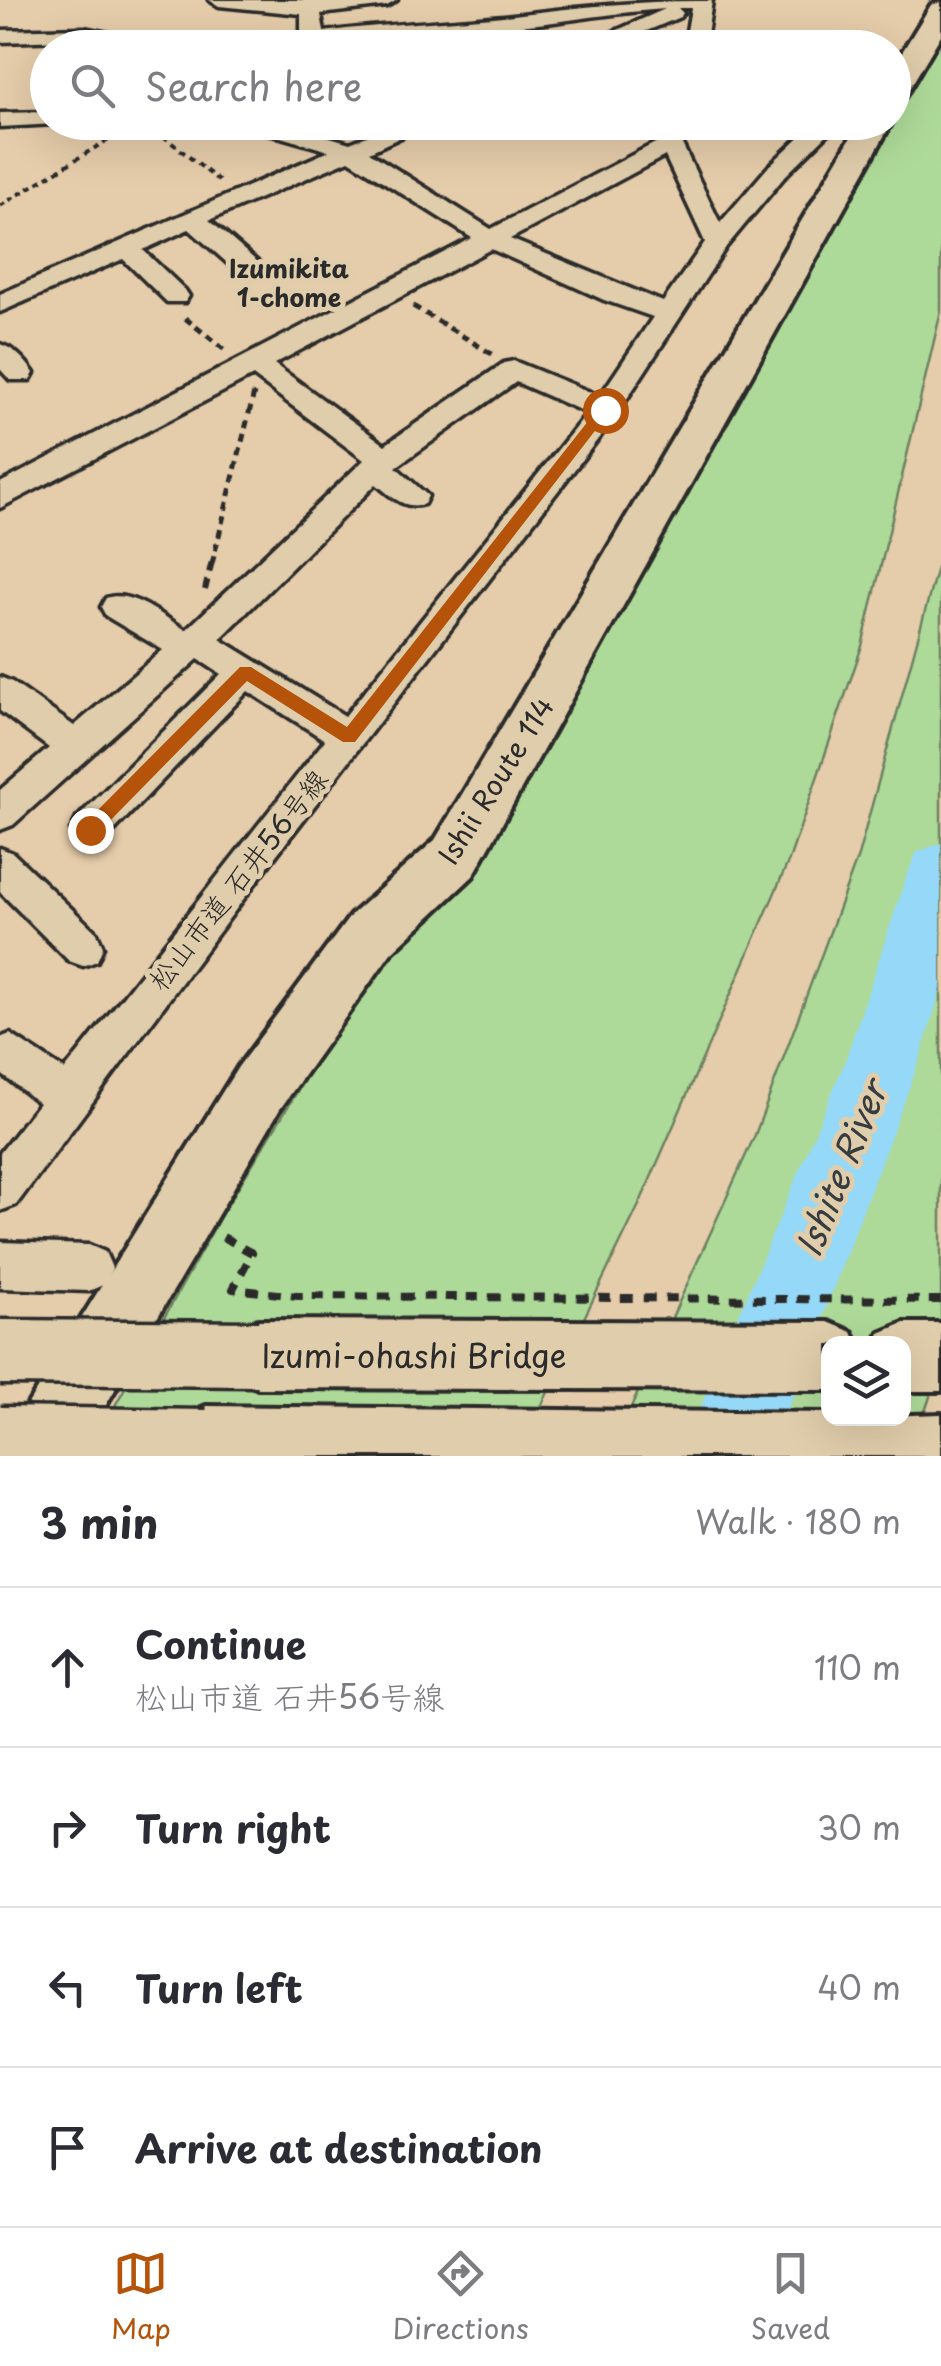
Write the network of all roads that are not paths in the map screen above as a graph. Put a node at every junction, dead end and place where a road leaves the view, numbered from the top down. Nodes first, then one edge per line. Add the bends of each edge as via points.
1 (218, 0) edge
2 (387, 0) edge
3 (433, 0) edge
4 (702, 1) edge
5 (306, 5) edge
6 (517, 10) edge
7 (939, 14) edge
8 (440, 25) junction
9 (311, 30) edge
10 (407, 30) edge
11 (631, 30) edge
12 (697, 30) edge
13 (30, 35) edge
14 (0, 36) edge
15 (911, 53) edge
16 (30, 119) edge
17 (0, 120) edge
18 (315, 140) edge
19 (352, 140) edge
20 (379, 140) edge
21 (662, 140) edge
22 (677, 140) edge
23 (810, 140) edge
24 (866, 140) edge
25 (352, 151) junction
26 (194, 220) junction
27 (490, 238) junction
28 (717, 242) junction
29 (126, 248) junction
30 (251, 270) dead end
31 (176, 296) road end
32 (0, 304) edge
33 (667, 313) junction
34 (254, 366) junction
35 (605, 410) junction
36 (380, 464) junction
37 (413, 496) dead end
38 (0, 497) edge
39 (117, 607) dead end
40 (192, 644) junction
41 (245, 672) junction
42 (0, 692) edge
43 (349, 737) junction
44 (76, 748) junction
45 (0, 813) edge
46 (90, 830) dead end
47 (0, 866) edge
48 (83, 947) dead end
49 (10, 1055) dead end
50 (66, 1098) junction
51 (0, 1189) edge
52 (0, 1266) edge
53 (89, 1268) dead end
54 (0, 1352) edge
55 (821, 1356) edge
56 (911, 1356) edge
57 (941, 1357) edge
58 (0, 1439) edge
59 (941, 1450) edge
60 (36, 1456) edge

1 - 5 street
2 - 5 street
3 - 8 street
4 - 6 street
4 - 11 street
4 - 12 street
5 - 9 street
6 - 8 street
7 - 15 street
8 - 10 street
13 - 14 street
16 - 17 street
18 - 25 street
19 - 25 street
20 - 25 street
21 - 27 street
22 - 28 street
23 - 28 street, 松山市道 石井56号線
24 - 60 street, Ishii Route 114 via 454,858 372,934 258,1088
25 - 26 street
25 - 27 street
26 - 29 street
26 - 30 street
27 - 33 street
27 - 34 street
28 - 33 street, 松山市道 石井56号線
29 - 31 street
29 - 32 street
33 - 35 street, 松山市道 石井56号線
34 - 36 street
34 - 38 street
35 - 36 street via 514,370
35 - 43 street, 松山市道 石井56号線
36 - 37 street
36 - 40 street
39 - 40 street
40 - 41 street
40 - 44 street
41 - 43 street
41 - 46 street
42 - 44 street
43 - 50 street, 松山市道 石井56号線
44 - 45 street
47 - 48 street
49 - 50 street
50 - 51 street, 松山市道 石井56号線
52 - 53 street
54 - 55 street, Izumi-ohashi Bridge, bridge
56 - 57 street
58 - 59 street, bridge

